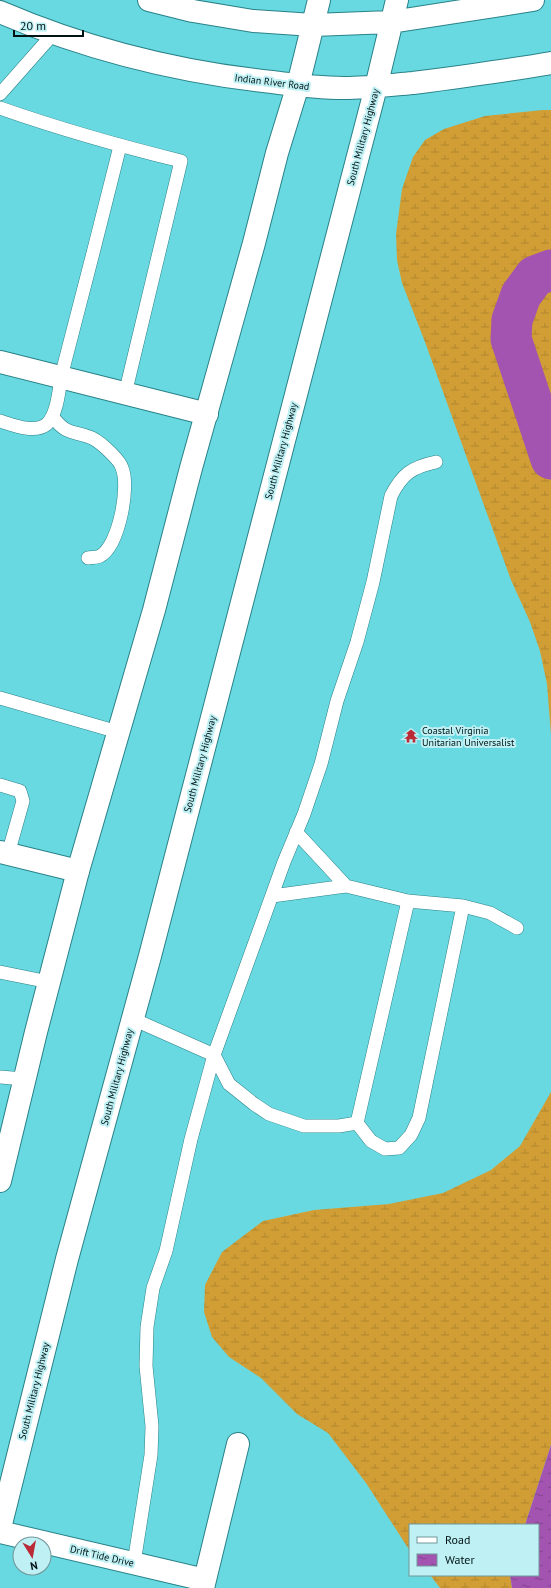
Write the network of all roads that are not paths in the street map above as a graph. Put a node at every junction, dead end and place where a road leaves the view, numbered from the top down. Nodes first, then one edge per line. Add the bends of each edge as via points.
1 (149, 0) edge
2 (319, 0) edge
3 (397, 0) edge
4 (533, 0) edge
5 (0, 12) edge
6 (391, 22) junction
7 (313, 25) junction
8 (53, 34) junction
9 (551, 63) edge
10 (298, 85) junction
11 (376, 87) junction
12 (0, 94) edge
13 (0, 108) edge
14 (120, 146) junction
15 (0, 362) edge
16 (61, 377) junction
17 (125, 394) junction
18 (207, 414) junction
19 (53, 417) junction
20 (0, 422) edge
21 (436, 462) dead end
22 (88, 558) dead end
23 (0, 698) edge
24 (118, 732) junction
25 (0, 786) edge
26 (296, 832) junction
27 (4, 853) edge
28 (78, 871) junction
29 (346, 886) junction
30 (272, 896) junction
31 (408, 901) junction
32 (464, 906) junction
33 (517, 928) dead end
34 (0, 972) edge
35 (49, 982) junction
36 (133, 1019) junction
37 (214, 1055) junction
38 (0, 1077) edge
39 (24, 1079) junction
40 (357, 1123) junction
41 (0, 1181) edge
42 (238, 1444) dead end
43 (0, 1528) edge
44 (0, 1532) edge
45 (134, 1564) junction
46 (204, 1584) edge

1 - 7 main road via 193,11 253,21
2 - 7 main road
3 - 6 main road, South Military Highway
4 - 6 main road
5 - 8 main road, Indian River Road
6 - 7 main road
6 - 11 main road, South Military Highway
7 - 10 main road
8 - 10 main road, Indian River Road via 140,59 246,79
8 - 12 lane
9 - 11 main road, Indian River Road
10 - 11 main road, Indian River Road
10 - 18 main road via 277,153
11 - 36 main road, South Military Highway
13 - 14 lane
14 - 16 lane
14 - 17 lane via 181,161
15 - 16 main road
16 - 17 main road
16 - 19 lane
17 - 18 main road
18 - 24 main road
19 - 20 lane via 45,425 37,428
19 - 22 lane via 67,431 93,438 112,453 122,467 125,497 116,532 110,546 100,556
21 - 26 lane via 420,465 408,472 397,484 391,496 357,642 337,701 321,764
23 - 24 lane
24 - 28 main road
25 - 27 lane via 20,791 22,801
26 - 29 lane
26 - 30 lane
27 - 28 main road
28 - 35 main road
29 - 30 lane
29 - 31 lane
30 - 37 lane
31 - 32 lane
31 - 40 lane
32 - 33 lane via 490,913
32 - 40 lane via 419,1118 411,1135 399,1148 385,1149 371,1141
34 - 35 lane
35 - 39 main road
36 - 37 lane
36 - 43 main road, South Military Highway via 67,1259
37 - 40 lane via 228,1084 269,1114 304,1126
37 - 45 lane via 191,1139 166,1251 154,1288 147,1327 146,1366 152,1426 151,1455
38 - 39 lane
39 - 41 main road
42 - 46 main road, Drift Tide Drive
44 - 45 main road, Drift Tide Drive
45 - 46 main road, Drift Tide Drive

